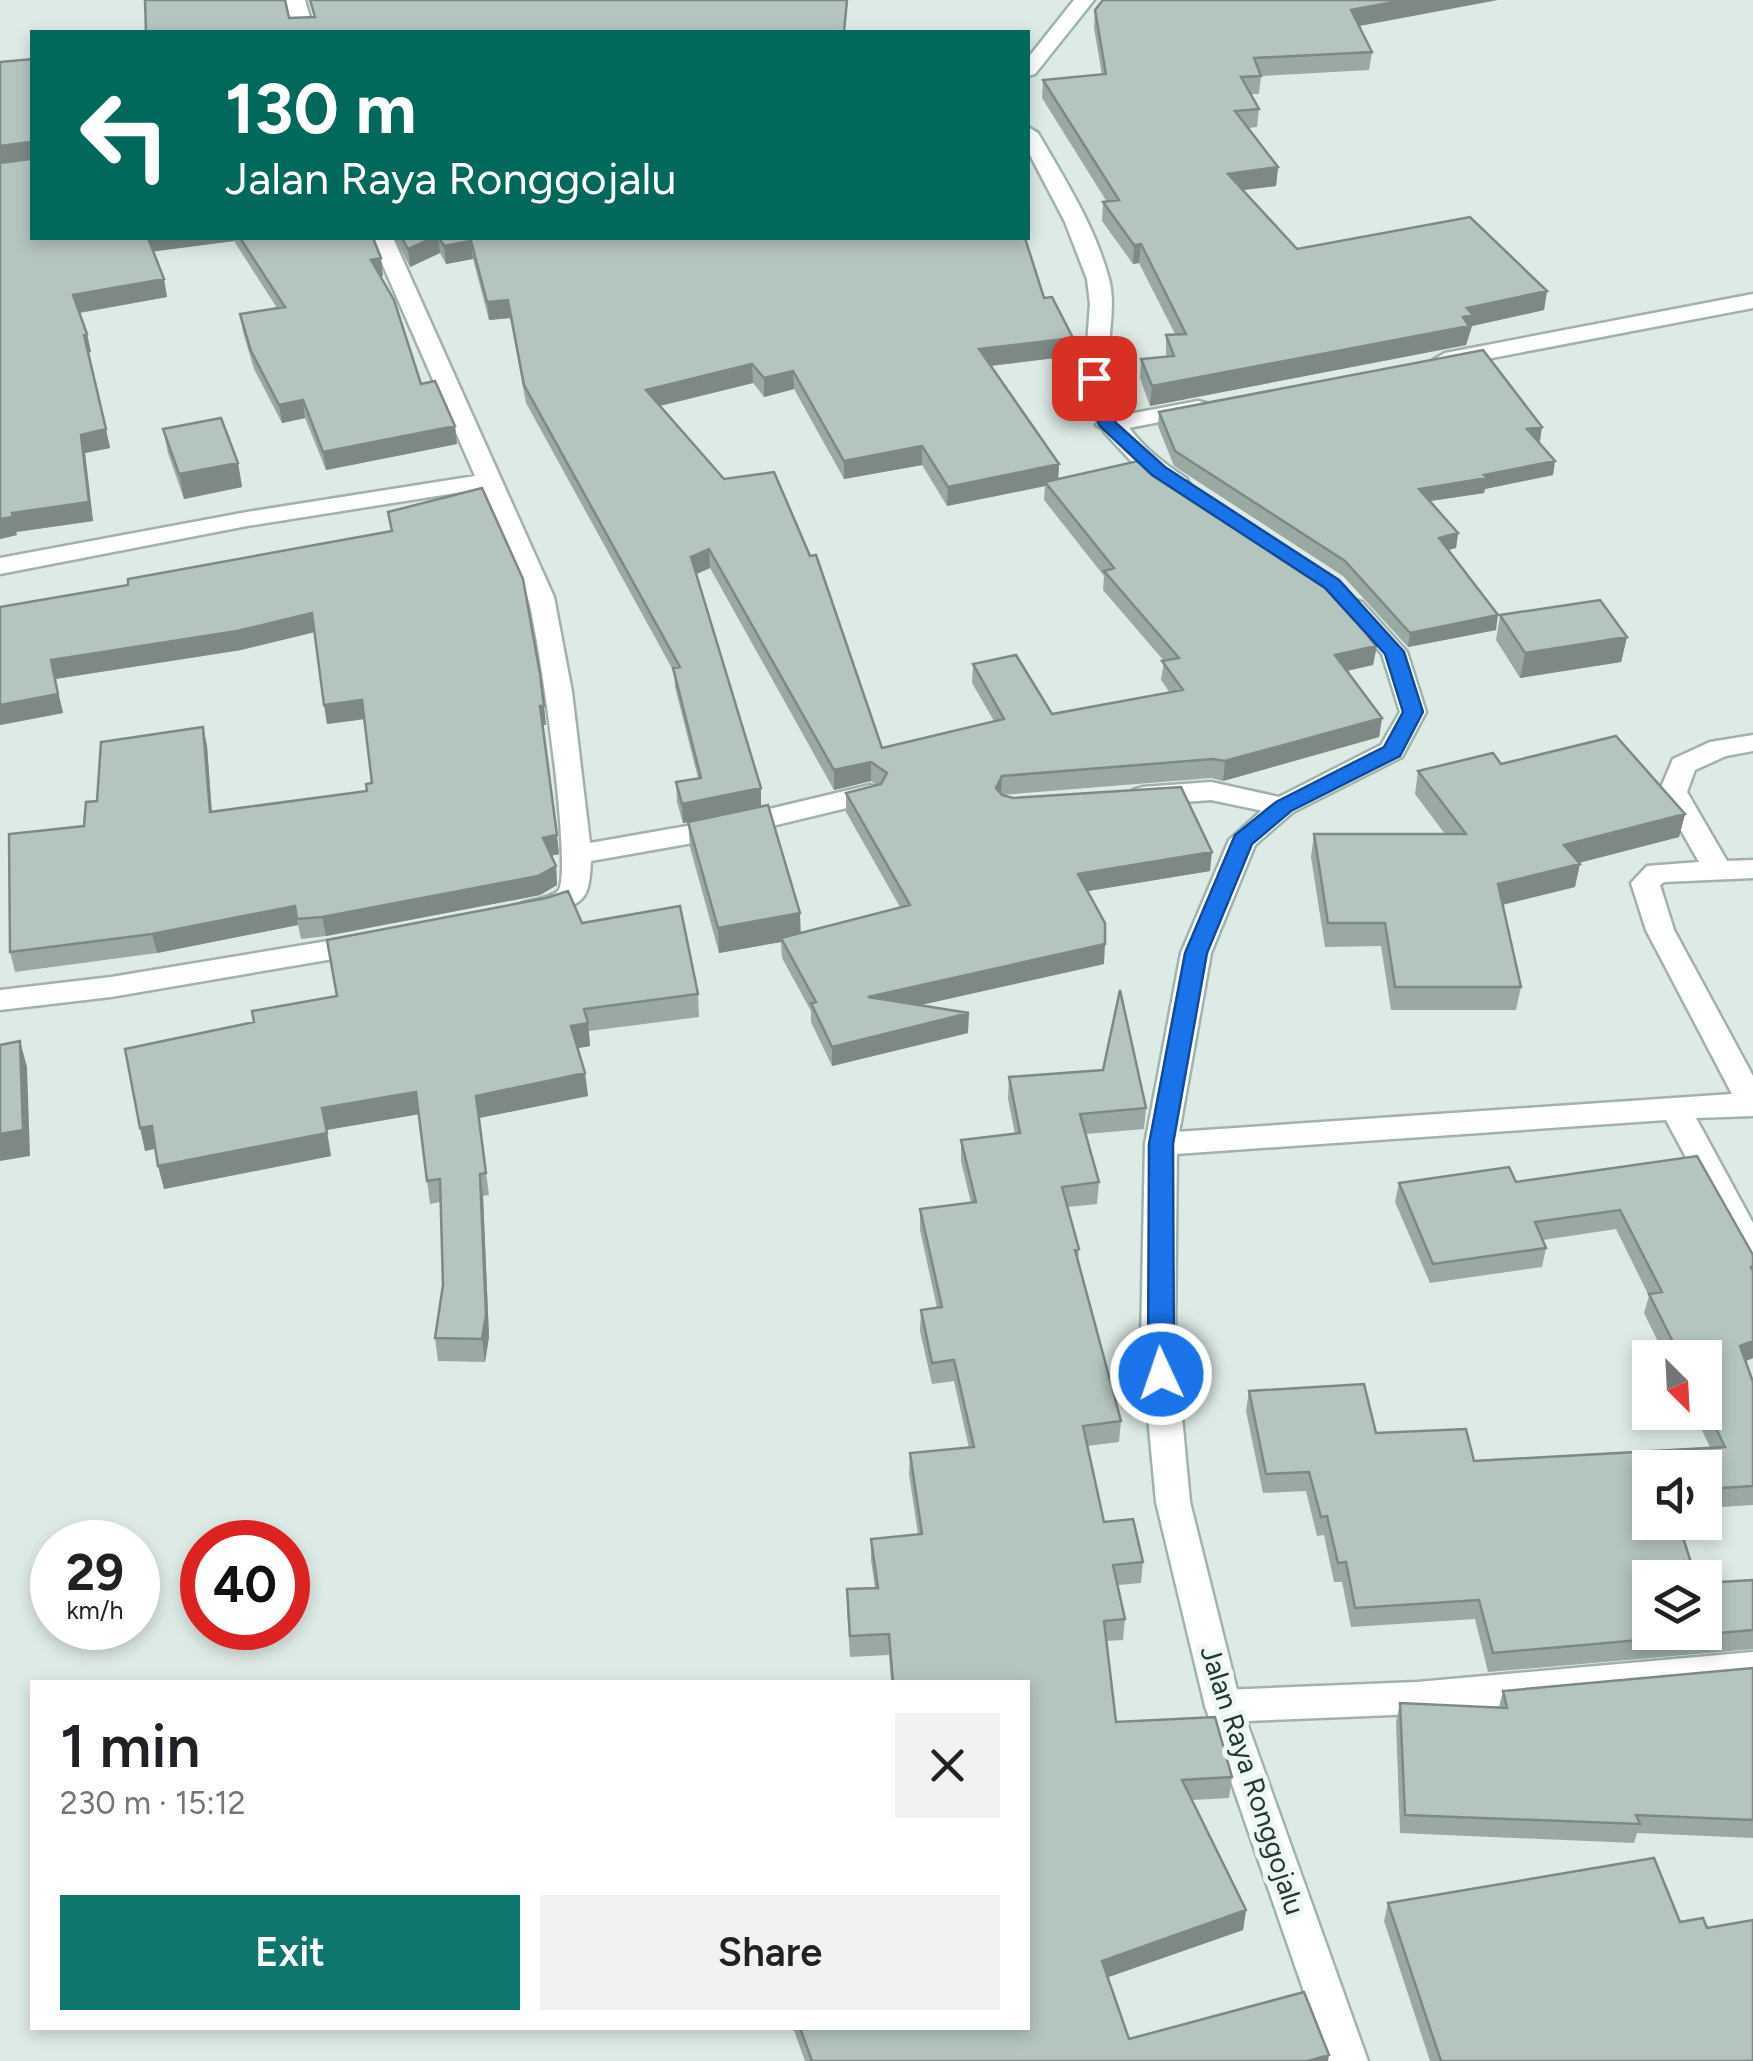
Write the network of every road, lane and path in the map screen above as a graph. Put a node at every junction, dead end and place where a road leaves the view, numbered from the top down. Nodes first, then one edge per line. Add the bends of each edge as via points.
1 (295, 0) edge
2 (1084, 0) edge
3 (303, 30) edge
4 (1030, 68) edge
5 (1030, 137) edge
6 (383, 240) edge
7 (1753, 301) edge
8 (1420, 365) edge
9 (1225, 403) edge
10 (1108, 425) junction
11 (488, 481) junction
12 (1206, 501) edge
13 (0, 566) edge
14 (1332, 584) edge
15 (1753, 743) edge
16 (870, 794) edge
17 (1114, 797) edge
18 (1283, 806) junction
19 (577, 854) junction
20 (1753, 869) edge
21 (1718, 870) junction
22 (509, 915) edge
23 (394, 939) edge
24 (0, 1000) edge
25 (1753, 1104) edge
26 (1677, 1111) junction
27 (1161, 1144) junction
28 (1753, 1252) edge
29 (1753, 1667) edge
30 (1223, 1706) junction
31 (1348, 2061) edge

1 - 3 street
2 - 4 street
5 - 10 street via 1084,237 1099,282 1094,378
6 - 11 street
7 - 8 street
9 - 10 street
10 - 12 street via 1158,471
11 - 13 street
11 - 19 street via 540,597 559,692
14 - 18 street, Jalan Raya Ronggojalu via 1394,652 1413,712 1392,751
15 - 21 street via 1720,748 1683,766 1672,792
16 - 19 street
17 - 18 street via 1211,791
18 - 27 street, Jalan Raya Ronggojalu via 1243,840 1196,953
19 - 22 street via 575,889 566,899
20 - 21 street
21 - 25 street via 1657,873 1645,883 1660,930
23 - 24 street
25 - 26 street
26 - 27 street
26 - 28 street
27 - 30 street, Jalan Raya Ronggojalu via 1158,1342 1173,1502
29 - 30 street via 1417,1698
30 - 31 street, Jalan Raya Ronggojalu

